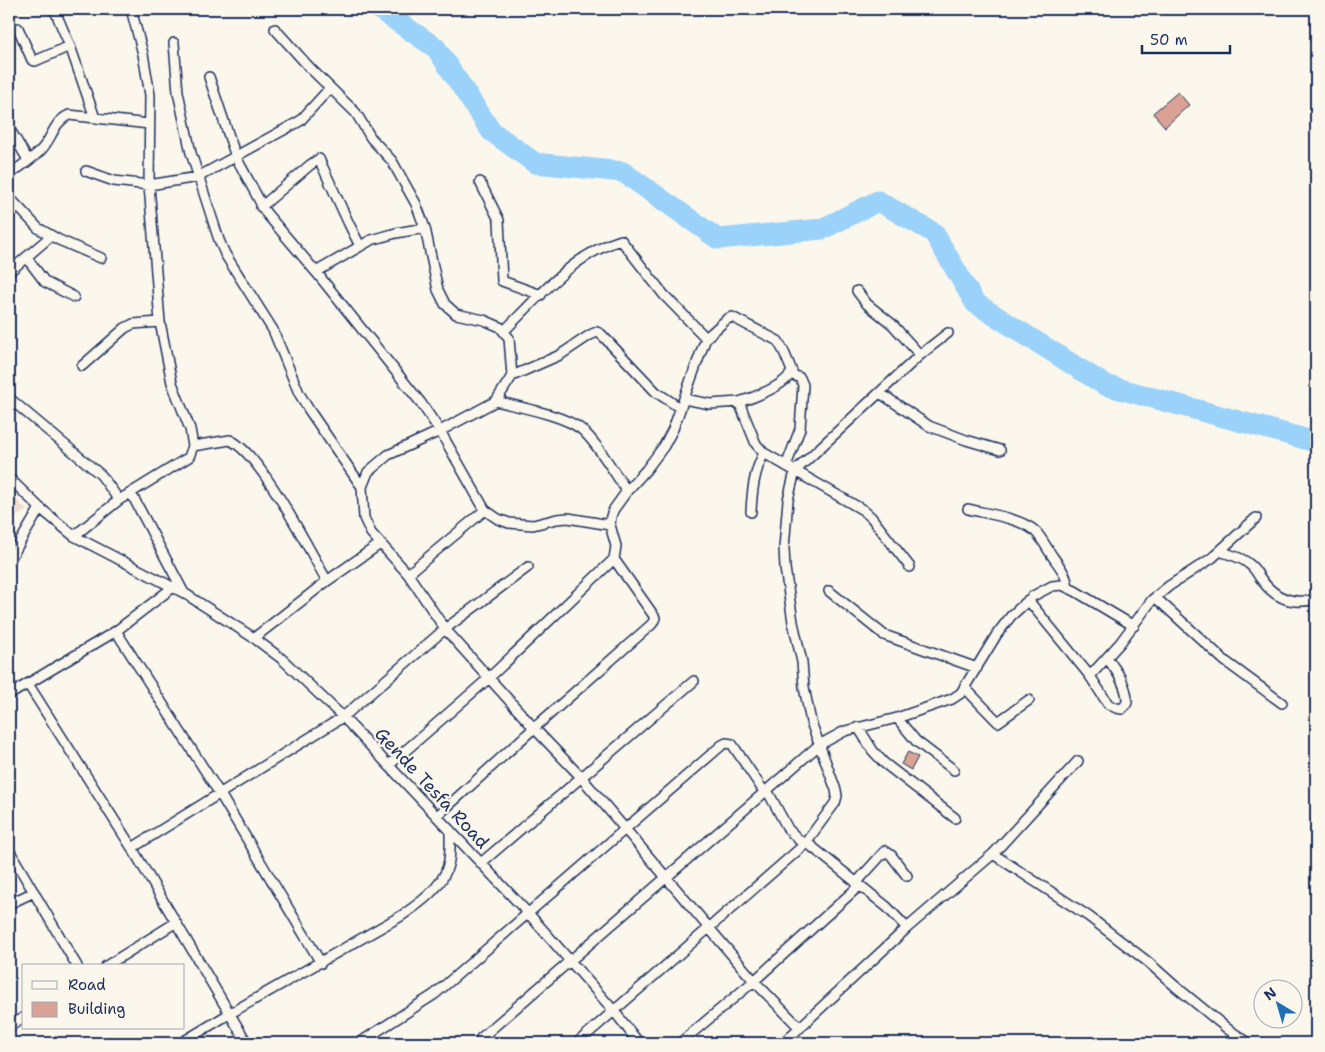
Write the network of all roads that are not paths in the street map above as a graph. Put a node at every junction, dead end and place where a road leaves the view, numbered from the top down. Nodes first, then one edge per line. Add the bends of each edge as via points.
1 (131, 9) edge
2 (55, 11) dead end
3 (18, 28) dead end
4 (275, 29) dead end
5 (174, 43) dead end
6 (70, 46) junction
7 (209, 76) dead end
8 (330, 88) junction
9 (95, 118) junction
10 (149, 124) junction
11 (9, 128) edge
12 (236, 157) junction
13 (28, 160) junction
14 (86, 171) dead end
15 (9, 175) edge
16 (198, 177) junction
17 (480, 182) dead end
18 (149, 185) junction
19 (9, 197) edge
20 (261, 207) junction
21 (425, 228) junction
22 (51, 236) junction
23 (360, 246) junction
24 (26, 257) junction
25 (101, 258) dead end
26 (9, 272) edge
27 (316, 272) junction
28 (857, 291) dead end
29 (542, 295) junction
30 (74, 297) dead end
31 (160, 322) junction
32 (504, 331) junction
33 (948, 333) dead end
34 (706, 338) junction
35 (920, 355) junction
36 (82, 366) dead end
37 (791, 374) junction
38 (512, 376) junction
39 (880, 393) junction
40 (9, 398) edge
41 (496, 401) junction
42 (739, 402) junction
43 (682, 404) junction
44 (440, 431) junction
45 (193, 446) junction
46 (1000, 450) dead end
47 (764, 453) junction
48 (786, 466) junction
49 (795, 471) junction
50 (9, 478) edge
51 (362, 487) junction
52 (627, 491) junction
53 (130, 493) junction
54 (119, 500) junction
55 (40, 508) junction
56 (968, 509) dead end
57 (485, 510) junction
58 (751, 512) dead end
59 (1256, 518) dead end
60 (610, 525) junction
61 (74, 536) junction
62 (380, 544) junction
63 (1220, 552) junction
64 (614, 559) junction
65 (9, 562) edge
66 (528, 567) dead end
67 (910, 567) dead end
68 (408, 574) junction
69 (327, 581) junction
70 (172, 588) junction
71 (1068, 588) junction
72 (829, 591) dead end
73 (184, 593) junction
74 (1156, 598) junction
75 (1316, 599) edge
76 (1028, 600) junction
77 (1134, 626) junction
78 (446, 629) junction
79 (116, 631) junction
80 (254, 638) junction
81 (1107, 658) junction
82 (977, 668) junction
83 (1090, 676) junction
84 (489, 678) junction
85 (694, 681) dead end
86 (28, 684) junction
87 (965, 688) junction
88 (9, 695) edge
89 (1029, 700) dead end
90 (1282, 703) dead end
91 (343, 717) junction
92 (897, 718) junction
93 (858, 727) junction
94 (534, 728) junction
95 (819, 745) junction
96 (1078, 761) dead end
97 (389, 766) junction
98 (954, 770) dead end
99 (581, 777) junction
100 (766, 792) junction
101 (220, 794) junction
102 (437, 816) junction
103 (955, 818) dead end
104 (625, 828) junction
105 (450, 830) junction
106 (805, 844) junction
107 (132, 848) junction
108 (9, 850) edge
109 (993, 854) junction
110 (481, 863) junction
111 (907, 876) dead end
112 (666, 879) junction
113 (858, 884) junction
114 (34, 892) junction
115 (9, 904) edge
116 (528, 913) junction
117 (175, 922) junction
118 (709, 928) junction
119 (907, 928) junction
120 (570, 961) junction
121 (321, 963) junction
122 (76, 964) edge
123 (109, 964) edge
124 (754, 980) junction
125 (614, 1011) junction
126 (229, 1014) junction
127 (22, 1018) edge
128 (9, 1027) edge
129 (800, 1028) junction
130 (181, 1043) edge
131 (246, 1043) edge
132 (359, 1043) edge
133 (479, 1043) edge
134 (577, 1043) edge
135 (639, 1043) edge
136 (680, 1043) edge
137 (783, 1043) edge
138 (1249, 1043) edge

1 - 10 street via 149,90
2 - 6 street
3 - 6 street via 32,60
4 - 8 street
5 - 16 street via 178,92
6 - 9 street
7 - 12 street
8 - 12 street via 300,121
8 - 21 street via 356,114 371,138 392,160
9 - 10 street
9 - 13 street via 69,115 63,118 46,144
10 - 18 street
11 - 13 street
12 - 16 street
12 - 20 street
13 - 15 street
14 - 18 street via 114,181
16 - 18 street
16 - 51 street via 225,254 273,330 308,410
17 - 29 street via 499,220 502,280
18 - 31 street
19 - 22 street via 38,228
20 - 23 street via 319,159
20 - 27 street
21 - 23 street via 396,233
21 - 32 street via 438,290 445,304 456,314 484,320
22 - 24 street
22 - 25 street
23 - 27 street
24 - 26 street
24 - 30 street via 45,282
27 - 44 street via 405,382
28 - 35 street
29 - 32 street
29 - 34 street via 587,256 620,240 664,295
31 - 36 street via 133,324 125,328
31 - 45 street via 172,383 190,429
32 - 38 street via 509,338
33 - 35 street
34 - 37 street via 732,317 778,341
34 - 43 street
35 - 39 street
37 - 42 street via 757,397
37 - 48 street via 800,378 803,385 800,429
38 - 41 street
38 - 43 street via 560,355 597,332 656,392
39 - 46 street via 929,426
39 - 49 street
40 - 54 street via 101,475
41 - 44 street
41 - 52 street via 568,422 580,429
42 - 43 street
42 - 47 street via 756,444
43 - 52 street via 664,446
44 - 51 street via 388,455 368,472
44 - 57 street
45 - 53 street via 189,458
45 - 69 street via 230,440 245,451 265,477
47 - 48 street
47 - 58 street via 753,485
48 - 49 street
49 - 67 street via 863,510
49 - 95 street via 788,500 784,568 808,707
50 - 55 street, Gende Tesfa Road
51 - 62 street via 364,518
52 - 60 street via 614,509
53 - 54 street
53 - 73 street
54 - 61 street
55 - 61 street, Gende Tesfa Road
55 - 65 street
56 - 71 street via 1031,528 1068,580
57 - 60 street via 509,523 533,525 568,518
57 - 68 street
59 - 63 street
60 - 64 street via 616,546
61 - 70 street, Gende Tesfa Road
62 - 68 street
62 - 69 street
63 - 74 street
63 - 75 street via 1248,562 1282,599 1293,602
64 - 84 street
64 - 94 street via 655,618 642,635
66 - 78 street
68 - 78 street
69 - 80 street
70 - 73 street, Gende Tesfa Road
70 - 79 street
71 - 76 street via 1052,586
71 - 77 street
72 - 82 street via 884,635
73 - 80 street, Gende Tesfa Road
74 - 77 street
74 - 90 street via 1224,661
76 - 82 street via 1010,616
76 - 83 street
77 - 81 street
78 - 84 street
78 - 91 street
79 - 86 street
79 - 101 street
80 - 91 street, Gende Tesfa Road via 282,659
81 - 83 street
81 - 83 street via 1124,686 1128,704 1122,709 1108,704
82 - 87 street
84 - 94 street
84 - 97 street
85 - 99 street
86 - 88 street
86 - 107 street
87 - 89 street via 998,722
87 - 92 street via 952,699
91 - 97 street, Gende Tesfa Road
91 - 101 street
92 - 93 street
92 - 98 street via 916,741
93 - 95 street via 839,733
93 - 103 street via 884,763
94 - 99 street
94 - 102 street
95 - 100 street
95 - 106 street via 837,796
96 - 109 street
97 - 102 street, Gende Tesfa Road
99 - 104 street
99 - 110 street
100 - 104 street via 732,744 726,743
100 - 106 street via 788,829
100 - 112 street
101 - 107 street
101 - 121 street
102 - 105 street, Gende Tesfa Road
104 - 112 street
104 - 116 street
105 - 110 street, Gende Tesfa Road
105 - 121 street via 448,866 426,899
106 - 113 street
106 - 118 street
107 - 117 street
108 - 114 street
109 - 119 street
109 - 138 street via 1088,916
110 - 116 street, Gende Tesfa Road
111 - 113 street via 885,850
112 - 118 street
112 - 120 street
113 - 119 street
113 - 124 street
114 - 115 street
114 - 122 street
116 - 120 street, Gende Tesfa Road
116 - 132 street via 435,994
117 - 123 street
117 - 126 street
118 - 124 street
118 - 125 street
119 - 129 street
120 - 125 street, Gende Tesfa Road
120 - 133 street via 480,1038
121 - 126 street
124 - 129 street
124 - 136 street
125 - 134 street
125 - 135 street, Gende Tesfa Road
126 - 130 street
126 - 131 street
127 - 128 street
129 - 137 street

